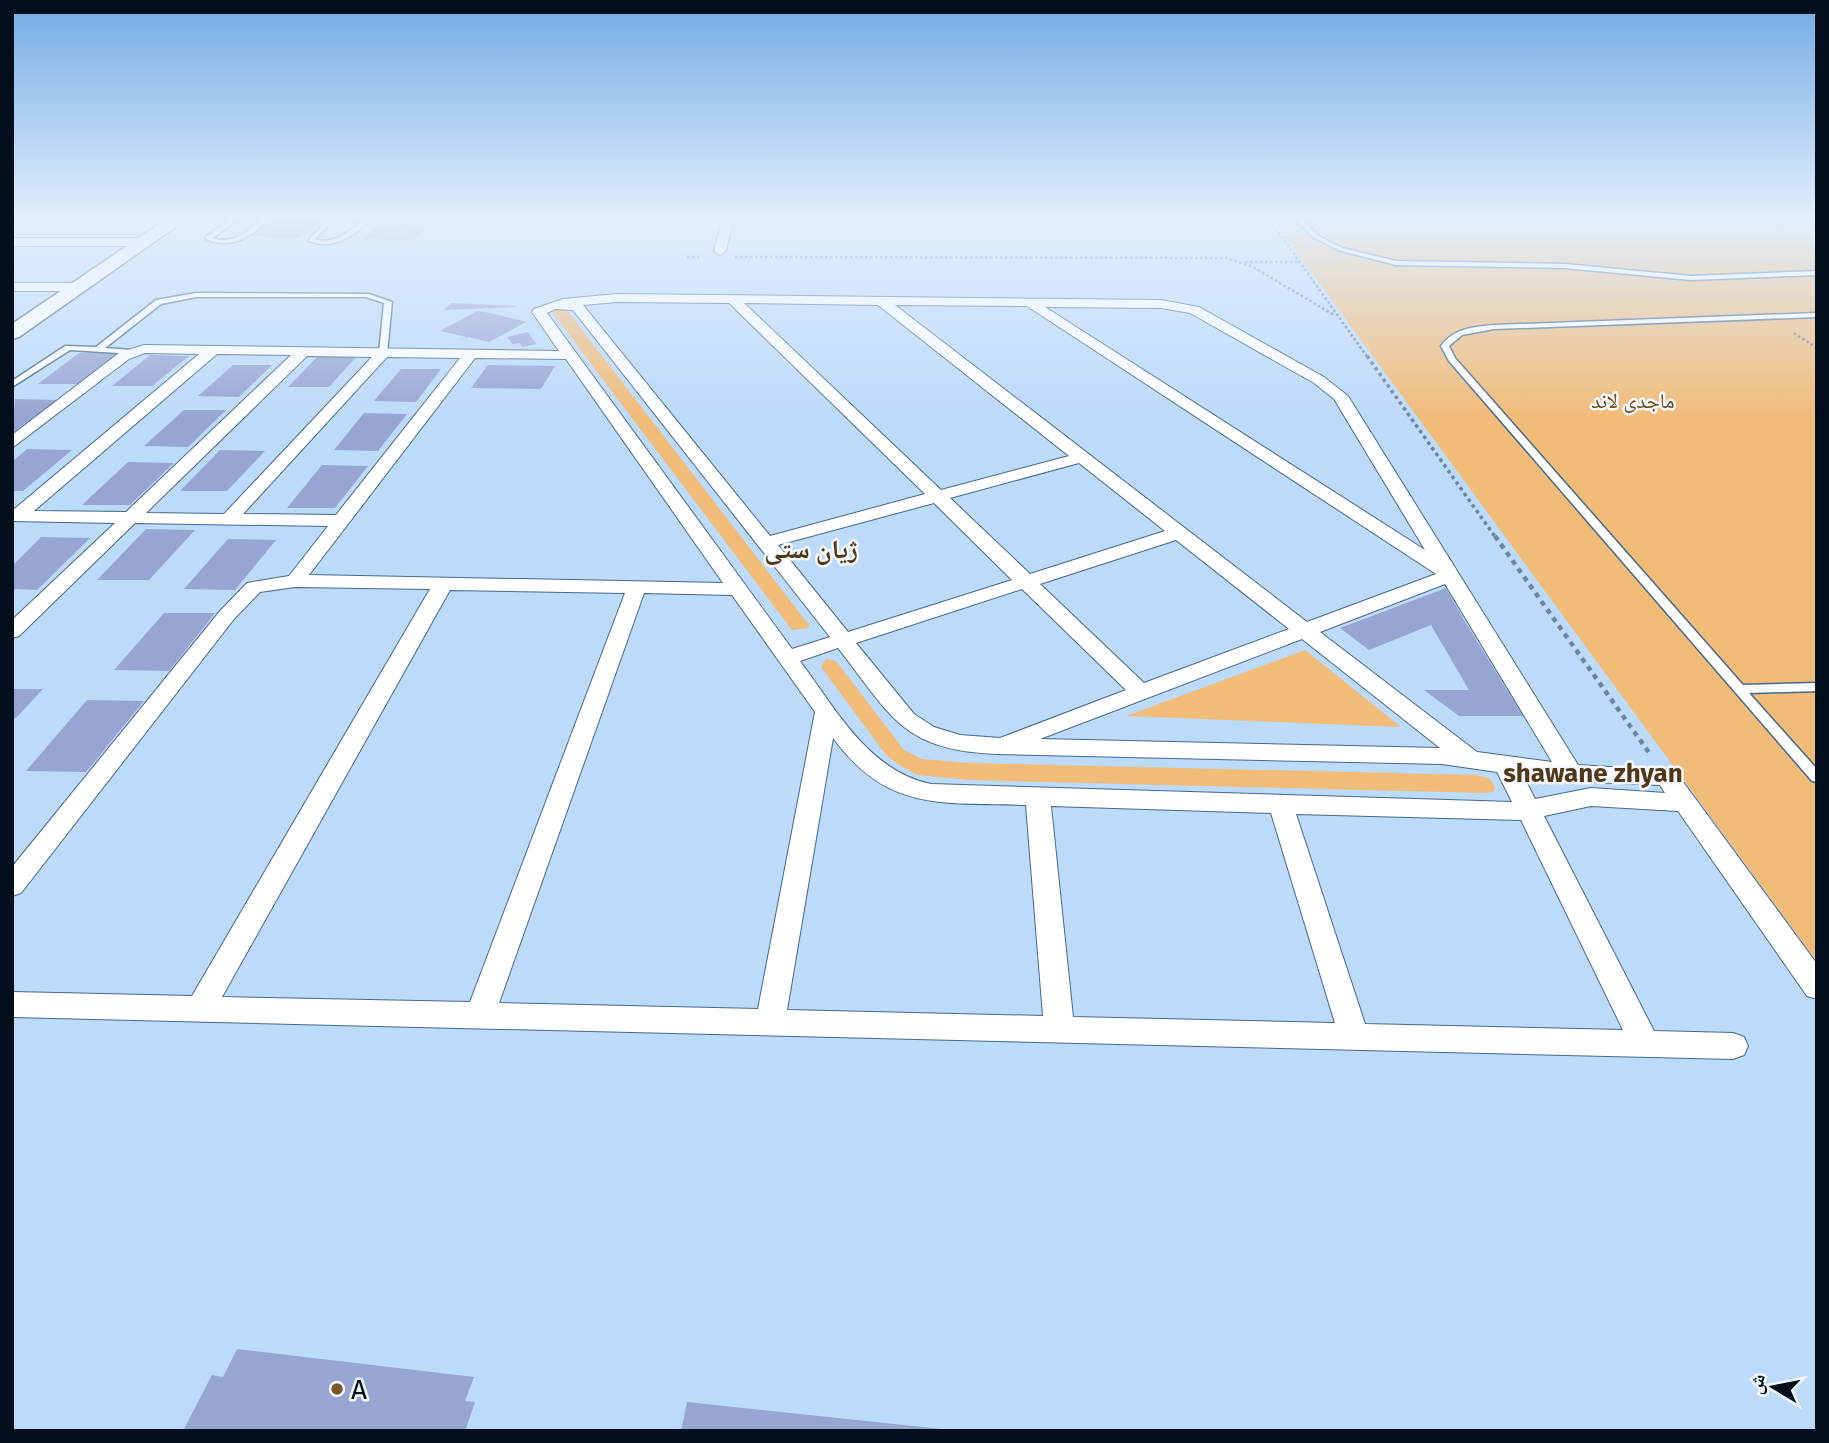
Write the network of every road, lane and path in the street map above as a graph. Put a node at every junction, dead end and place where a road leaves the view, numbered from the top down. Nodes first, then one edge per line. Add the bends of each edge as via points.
1 (84, 283) edge
2 (1280, 283) edge
3 (1314, 283) edge
4 (80, 286) junction
5 (12, 287) edge
6 (732, 299) junction
7 (881, 301) junction
8 (1029, 302) junction
9 (560, 304) junction
10 (1817, 315) edge
11 (1335, 316) junction
12 (12, 333) edge
13 (99, 349) junction
14 (213, 350) junction
15 (304, 351) junction
16 (132, 352) junction
17 (383, 353) junction
18 (471, 354) junction
19 (568, 355) junction
20 (12, 385) edge
21 (12, 443) edge
22 (1083, 457) junction
23 (937, 496) junction
24 (15, 516) edge
25 (130, 518) junction
26 (229, 519) junction
27 (341, 520) junction
28 (1180, 533) junction
29 (765, 542) junction
30 (1451, 575) junction
31 (295, 581) junction
32 (1026, 582) junction
33 (444, 583) junction
34 (637, 586) junction
35 (736, 589) junction
36 (1305, 630) junction
37 (12, 632) edge
38 (843, 640) junction
39 (786, 658) junction
40 (1817, 687) edge
41 (1739, 689) junction
42 (1141, 692) junction
43 (826, 712) junction
44 (997, 746) junction
45 (1470, 759) junction
46 (1505, 762) junction
47 (1571, 773) junction
48 (1667, 777) junction
49 (1817, 779) edge
50 (1038, 796) junction
51 (1685, 803) junction
52 (1281, 805) junction
53 (1528, 810) junction
54 (12, 886) edge
55 (1817, 987) edge
56 (12, 1004) edge
57 (200, 1008) junction
58 (480, 1015) junction
59 (770, 1022) junction
60 (1059, 1029) junction
61 (1354, 1036) junction
62 (1645, 1044) junction
63 (1732, 1046) dead end

1 - 4 street
2 - 11 path
3 - 11 path
4 - 5 street
4 - 12 street
6 - 7 street
6 - 9 street via 602,299
6 - 23 street
7 - 8 street
7 - 22 street
8 - 30 street
8 - 30 street via 1182,306 1319,380 1346,404
9 - 19 street via 538,314
9 - 29 street via 577,306
10 - 41 lane via 1494,327 1463,332 1445,346
11 - 48 path
13 - 16 lane
13 - 17 lane via 159,302 197,295 354,295 388,302
13 - 20 lane via 64,349
14 - 15 street
14 - 16 street
14 - 24 street
15 - 17 street
15 - 25 street
16 - 21 street
17 - 18 street
17 - 26 street
18 - 19 street
18 - 27 street
19 - 35 street
22 - 23 street
22 - 28 street
23 - 29 street
23 - 32 street
24 - 25 street
25 - 26 street
25 - 37 street
26 - 27 street
27 - 31 street
28 - 32 street
28 - 36 street
29 - 38 street
30 - 36 street
30 - 47 street
31 - 33 street
31 - 54 street via 266,583 244,594
32 - 38 street
32 - 42 street
33 - 34 street
33 - 57 street
34 - 35 street
34 - 58 street
35 - 39 street
36 - 42 street
36 - 45 street
38 - 39 street
38 - 44 street via 917,729 948,742
39 - 43 street
40 - 41 lane
41 - 49 lane
42 - 44 street
43 - 50 street via 865,764 892,784 931,793
43 - 59 street
44 - 45 street
45 - 46 street
46 - 47 street
46 - 53 street
47 - 48 street
48 - 51 street
50 - 52 street
50 - 60 street
51 - 53 street via 1591,797
51 - 55 street
52 - 53 street
52 - 61 street
53 - 62 street
56 - 57 street
57 - 58 street
58 - 59 street
59 - 60 street
60 - 61 street
61 - 62 street
62 - 63 street

